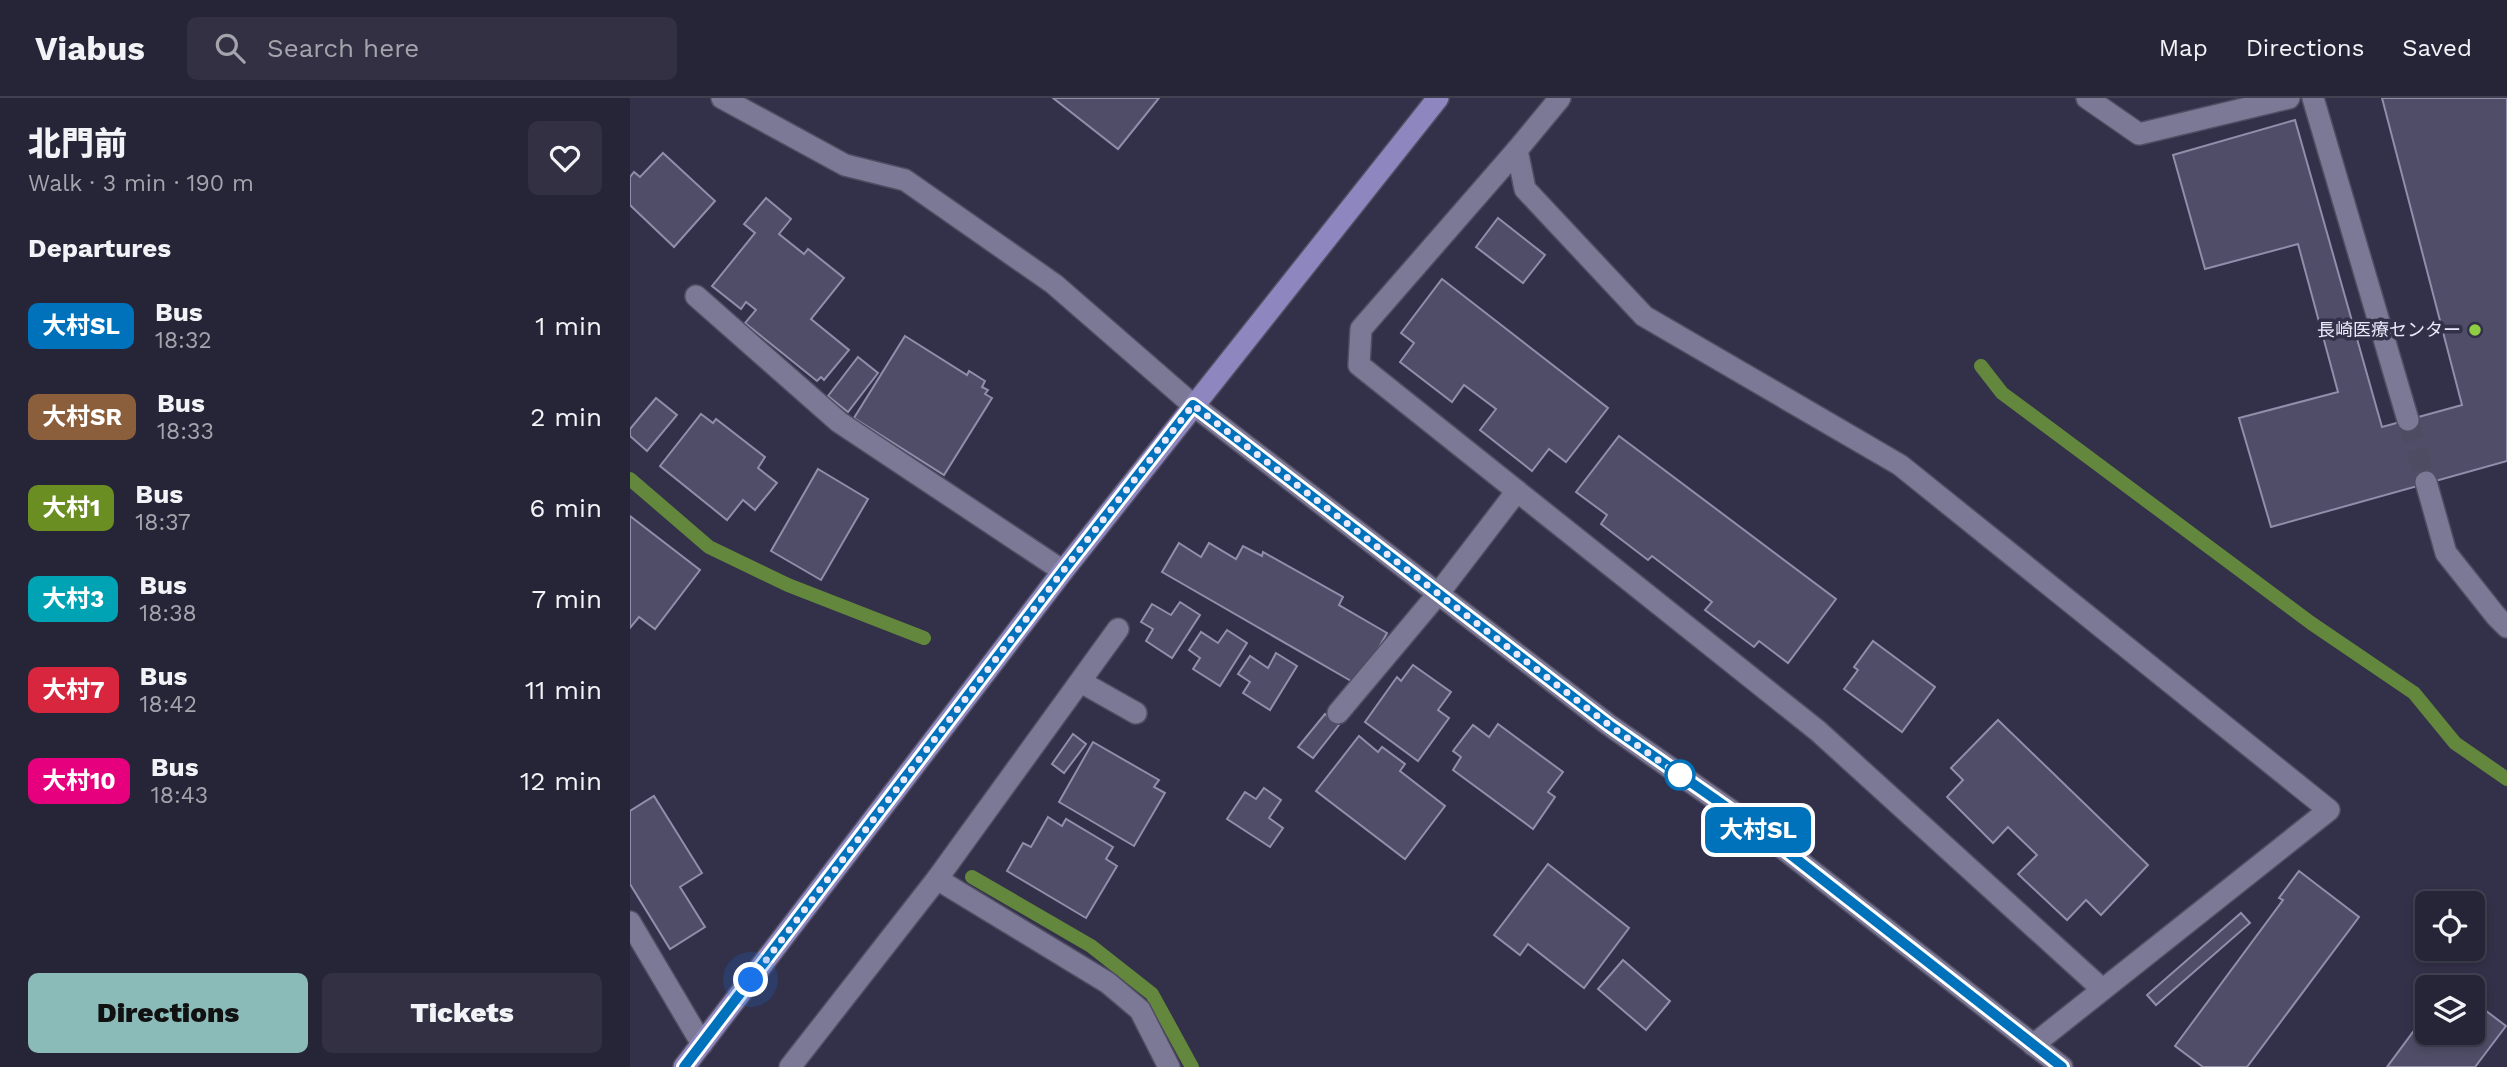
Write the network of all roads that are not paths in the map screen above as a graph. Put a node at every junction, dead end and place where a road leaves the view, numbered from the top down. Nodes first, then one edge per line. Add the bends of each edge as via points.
1 (722, 98) edge
2 (1438, 98) edge
3 (1560, 98) edge
4 (2087, 98) edge
5 (2288, 98) edge
6 (2313, 98) edge
7 (1517, 150) junction
8 (696, 296) dead end
9 (1193, 405) junction
10 (2408, 420) tunnel mouth
11 (2426, 482) tunnel mouth
12 (1517, 491) junction
13 (1063, 571) junction
14 (1438, 594) junction
15 (2507, 627) edge
16 (1118, 629) dead end
17 (1081, 682) junction
18 (1136, 713) dead end
19 (1338, 713) dead end
20 (937, 879) junction
21 (630, 922) edge
22 (2102, 989) junction
23 (702, 1044) junction
24 (2033, 1045) junction
25 (684, 1067) edge
26 (790, 1067) edge
27 (1169, 1067) edge
28 (2062, 1067) edge

1 - 9 street via 845,165 905,180 1054,284
2 - 9 main road
3 - 7 street
4 - 5 street via 2139,134
6 - 10 street
7 - 12 street via 1361,329 1360,365
7 - 22 street via 1525,189 1644,316 1900,465 2329,810
8 - 13 street via 839,422
9 - 13 main road
9 - 14 street
11 - 15 street via 2446,553
12 - 14 street
12 - 22 street via 1818,731
13 - 23 main road
14 - 19 street
14 - 24 street via 1609,725 1762,832
16 - 17 street
17 - 18 street
17 - 20 street
20 - 26 street
20 - 27 street via 1108,983 1140,1010
21 - 23 street
22 - 24 street
23 - 25 main road
24 - 28 street

